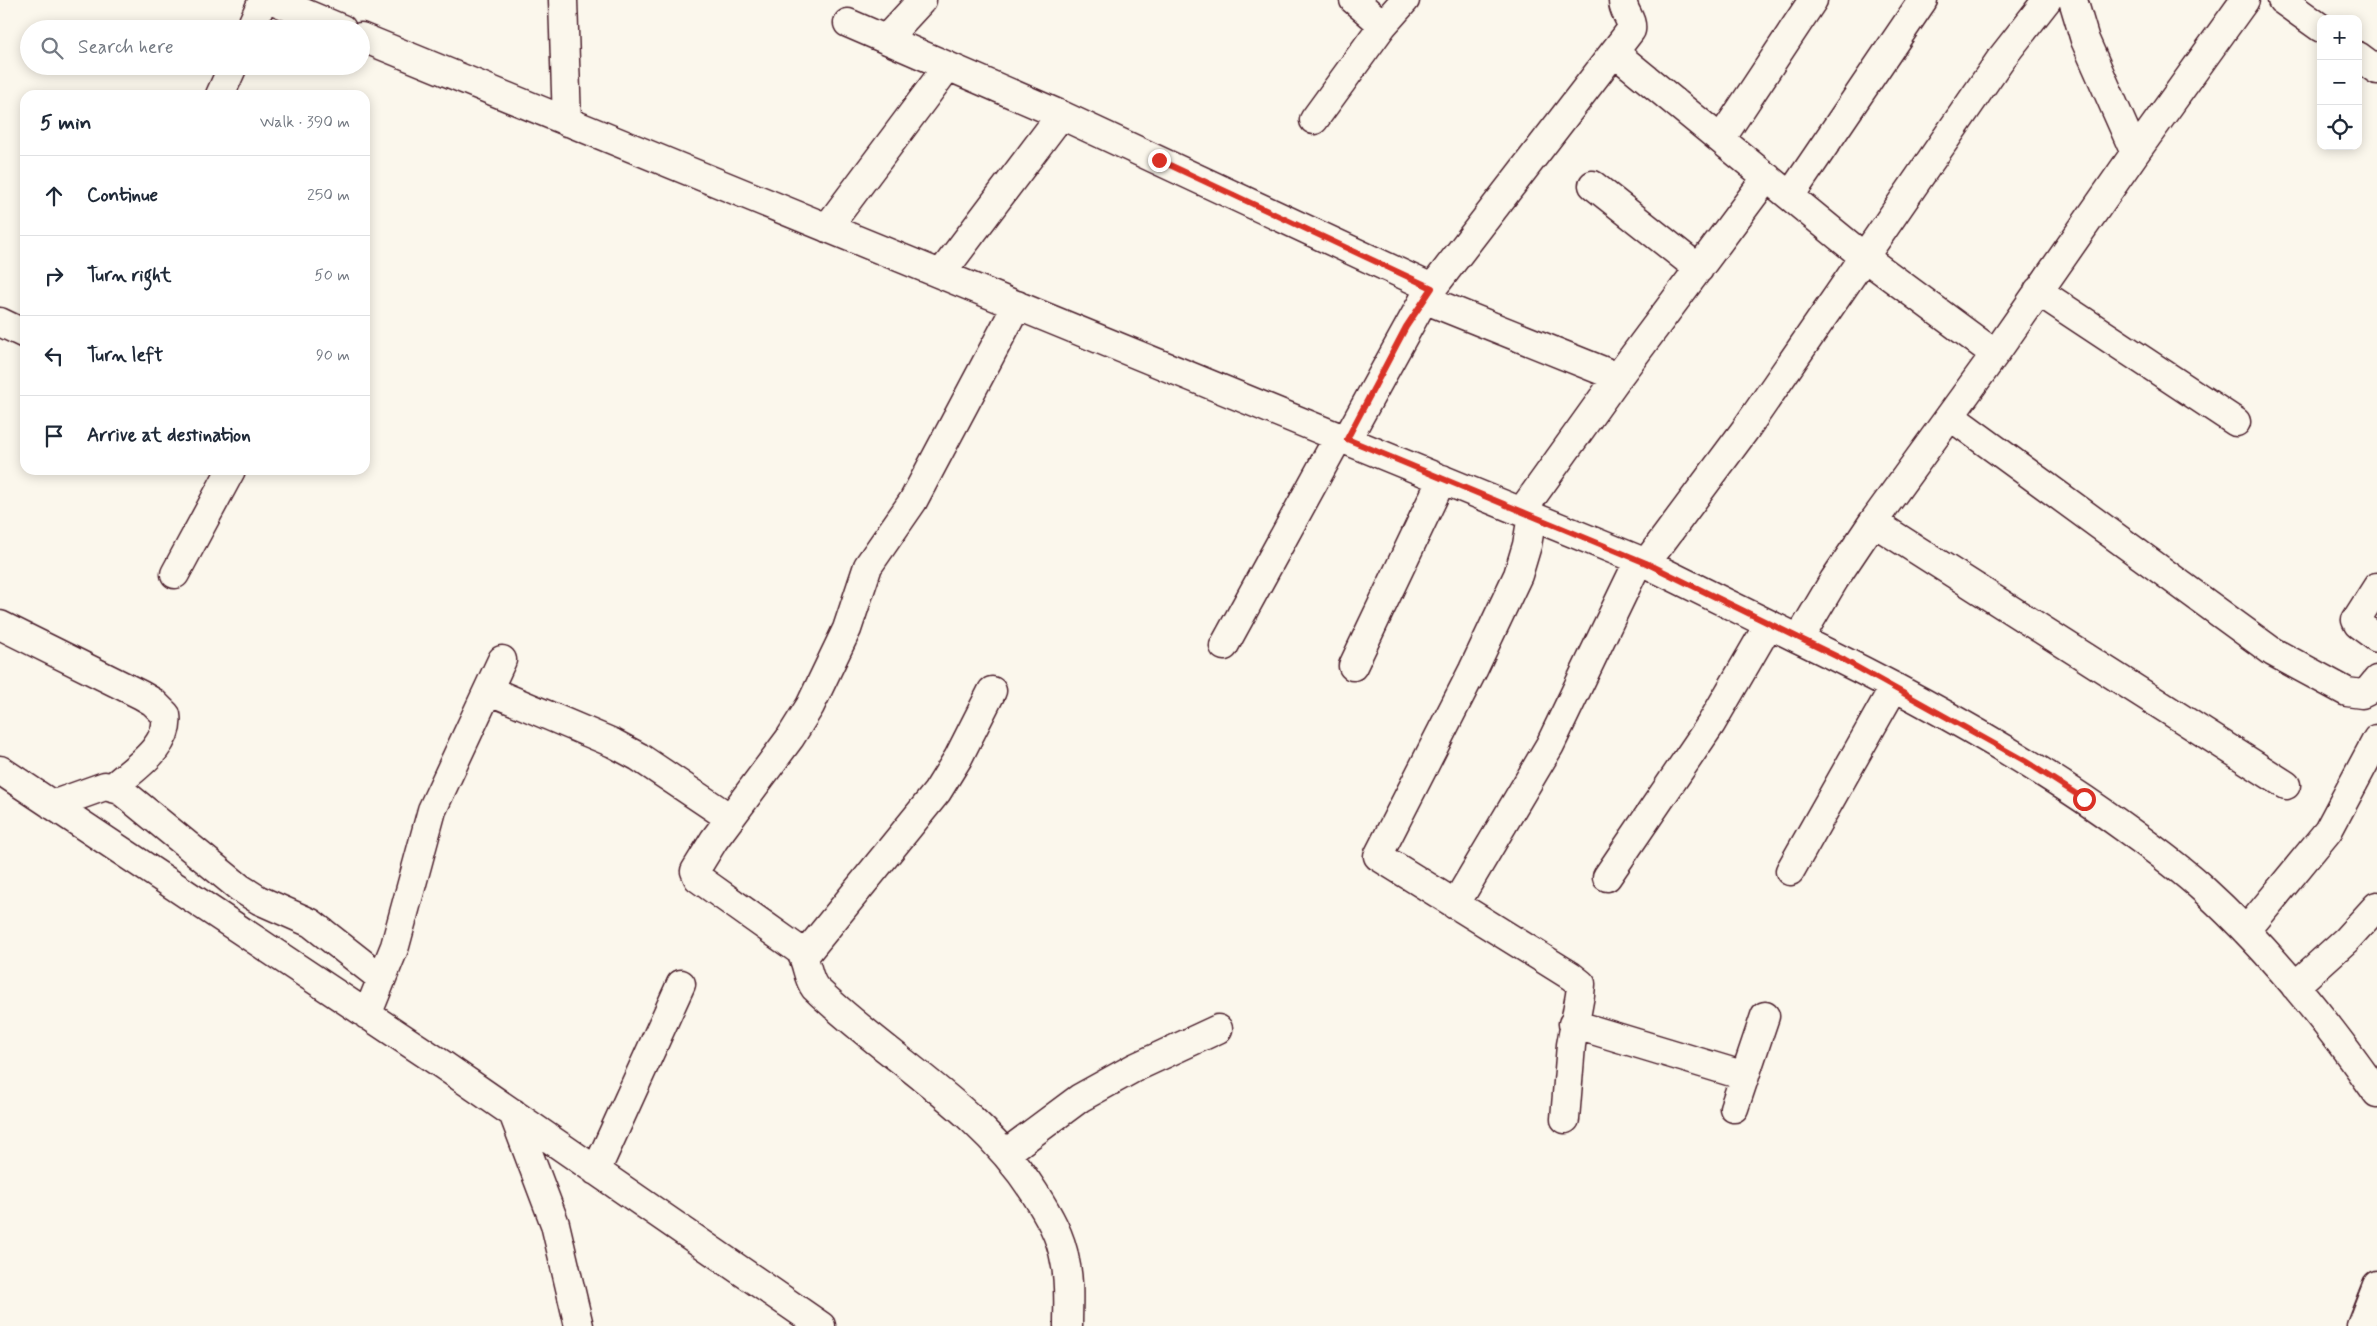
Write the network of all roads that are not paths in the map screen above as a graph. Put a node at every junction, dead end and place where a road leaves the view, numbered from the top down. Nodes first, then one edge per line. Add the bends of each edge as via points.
1 (263, 0) edge
2 (273, 0) edge
3 (563, 0) edge
4 (922, 0) edge
5 (1354, 0) edge
6 (1405, 0) edge
7 (1623, 0) edge
8 (1813, 0) edge
9 (1923, 0) edge
10 (2047, 0) edge
11 (2073, 0) edge
12 (2245, 0) edge
13 (2282, 0) edge
14 (254, 20) edge
15 (321, 20) edge
16 (848, 23) dead end
17 (1383, 25) junction
18 (2317, 25) edge
19 (886, 39) junction
20 (370, 41) edge
21 (1615, 52) junction
22 (2362, 59) edge
23 (948, 66) junction
24 (2377, 70) edge
25 (229, 75) edge
26 (222, 90) edge
27 (1061, 115) junction
28 (1314, 120) dead end
29 (566, 122) junction
30 (1721, 140) junction
31 (2135, 153) junction
32 (1767, 177) junction
33 (1593, 185) dead end
34 (1790, 196) junction
35 (827, 228) junction
36 (1864, 256) junction
37 (1699, 269) junction
38 (941, 274) junction
39 (2038, 292) junction
40 (1428, 294) junction
41 (1017, 305) junction
42 (0, 322) edge
43 (20, 332) edge
44 (1995, 354) junction
45 (1618, 377) junction
46 (1950, 416) junction
47 (2236, 422) dead end
48 (1343, 438) junction
49 (228, 475) edge
50 (1442, 479) junction
51 (1527, 514) junction
52 (1873, 522) junction
53 (1643, 561) junction
54 (175, 574) dead end
55 (2377, 587) edge
56 (1769, 624) junction
57 (0, 625) edge
58 (2377, 638) edge
59 (1799, 639) junction
60 (1224, 646) dead end
61 (502, 660) dead end
62 (1353, 666) dead end
63 (1894, 688) junction
64 (2376, 689) edge
65 (488, 690) junction
66 (992, 692) dead end
67 (2377, 739) edge
68 (0, 770) edge
69 (2286, 785) dead end
70 (113, 787) junction
71 (52, 805) junction
72 (730, 818) junction
73 (1790, 870) dead end
74 (1607, 877) dead end
75 (1455, 905) junction
76 (2377, 906) edge
77 (2246, 931) junction
78 (804, 956) junction
79 (381, 978) junction
80 (682, 984) dead end
81 (2295, 986) junction
82 (367, 1015) junction
83 (1765, 1016) dead end
84 (1573, 1024) junction
85 (1218, 1029) dead end
86 (1745, 1076) junction
87 (2377, 1093) edge
88 (1734, 1108) dead end
89 (513, 1113) junction
90 (1565, 1119) dead end
91 (1006, 1153) junction
92 (596, 1171) junction
93 (2377, 1285) edge
94 (579, 1326) edge
95 (820, 1326) edge
96 (1068, 1326) edge
97 (2361, 1326) edge

1 - 14 street
2 - 15 street
3 - 29 street
4 - 19 street
5 - 17 street
6 - 17 street
7 - 21 street via 1632,27
8 - 30 street
9 - 34 street
10 - 36 street via 2000,60
11 - 31 street via 2085,40
12 - 31 street
13 - 18 street
16 - 19 street
17 - 28 street
19 - 23 street
20 - 29 street
21 - 30 street
21 - 40 street
22 - 24 street
23 - 27 street
23 - 35 street
25 - 26 street
27 - 38 street
27 - 40 street
29 - 35 street
30 - 32 street
31 - 39 street
32 - 34 street
32 - 37 street
33 - 37 street
34 - 36 street
35 - 38 street
36 - 44 street
36 - 53 street via 1745,430
37 - 45 street
38 - 41 street
39 - 44 street
39 - 47 street
40 - 45 street
40 - 48 street
41 - 48 street
41 - 72 street via 913,501 868,566 847,629 810,706
42 - 43 street
44 - 46 street
45 - 51 street
46 - 52 street
46 - 64 street via 2273,652 2347,692 2362,694
48 - 50 street
48 - 60 street
49 - 54 street
50 - 51 street
50 - 62 street
51 - 53 street
51 - 75 street via 1527,546 1518,575 1378,854
52 - 59 street
52 - 69 street
53 - 56 street
53 - 75 street via 1550,745
55 - 58 street via 2356,620
56 - 59 street
56 - 74 street via 1712,724
57 - 70 street via 141,695 166,715 167,730 157,746
59 - 63 street
61 - 65 street
63 - 73 street
63 - 77 street via 2025,761 2099,808 2202,888
65 - 72 street via 639,757
65 - 79 street via 432,810 395,946
66 - 78 street via 937,792
67 - 77 street via 2328,830
68 - 71 street
70 - 71 street via 94,788
70 - 79 street via 130,797 240,888 321,929
71 - 82 street
72 - 78 street via 696,866 696,874
75 - 84 street via 1578,980 1580,995
76 - 81 street via 2346,940
77 - 81 street
78 - 91 street via 808,977 815,988 947,1097
79 - 82 street
80 - 92 street
81 - 87 street
82 - 89 street
83 - 86 street
84 - 86 street
84 - 90 street
85 - 91 street via 1134,1068 1080,1098
86 - 88 street
89 - 92 street
89 - 94 street via 555,1224
91 - 96 street via 1050,1216 1060,1243 1068,1282
92 - 95 street
93 - 97 street

